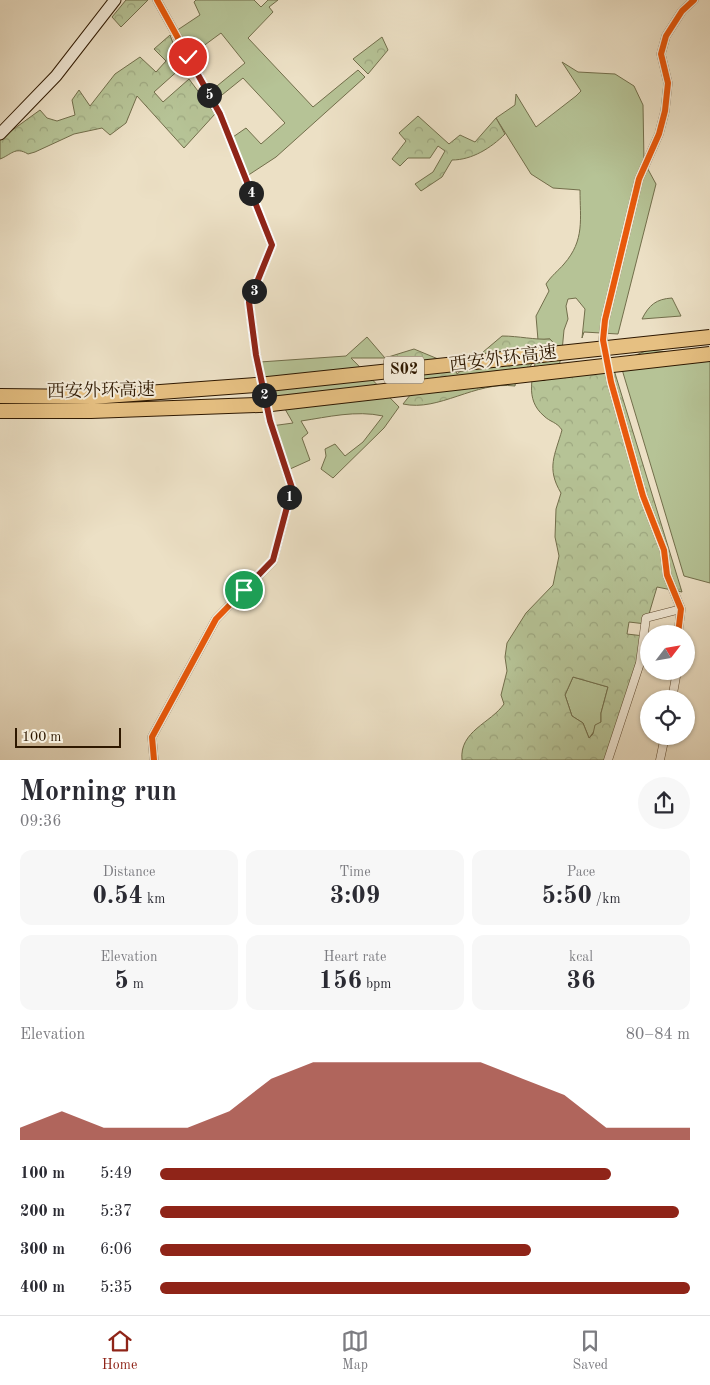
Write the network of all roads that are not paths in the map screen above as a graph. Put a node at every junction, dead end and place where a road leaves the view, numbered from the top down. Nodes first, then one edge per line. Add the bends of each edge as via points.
1 (115, 0) edge
2 (157, 0) edge
3 (694, 0) edge
4 (0, 134) edge
5 (710, 337) edge
6 (710, 354) edge
7 (0, 396) edge
8 (0, 411) edge
9 (681, 609) junction
10 (679, 625) edge
11 (663, 745) edge
12 (154, 760) edge
13 (608, 760) edge
14 (660, 760) edge

1 - 4 main road via 56,76
2 - 12 street via 220,114 272,245 249,302 270,421 292,488 273,560 216,619 152,737
3 - 9 street via 682,11 666,36 661,54 668,83 664,111 659,134 639,179 603,340 611,382 643,496 664,550 667,576
5 - 7 highway, 西安外环高速 / S02, bridge via 262,385 92,397
6 - 8 highway, 西安外环高速 / S02, bridge via 265,404
9 - 10 street
9 - 13 street via 646,618 640,663
11 - 14 street

